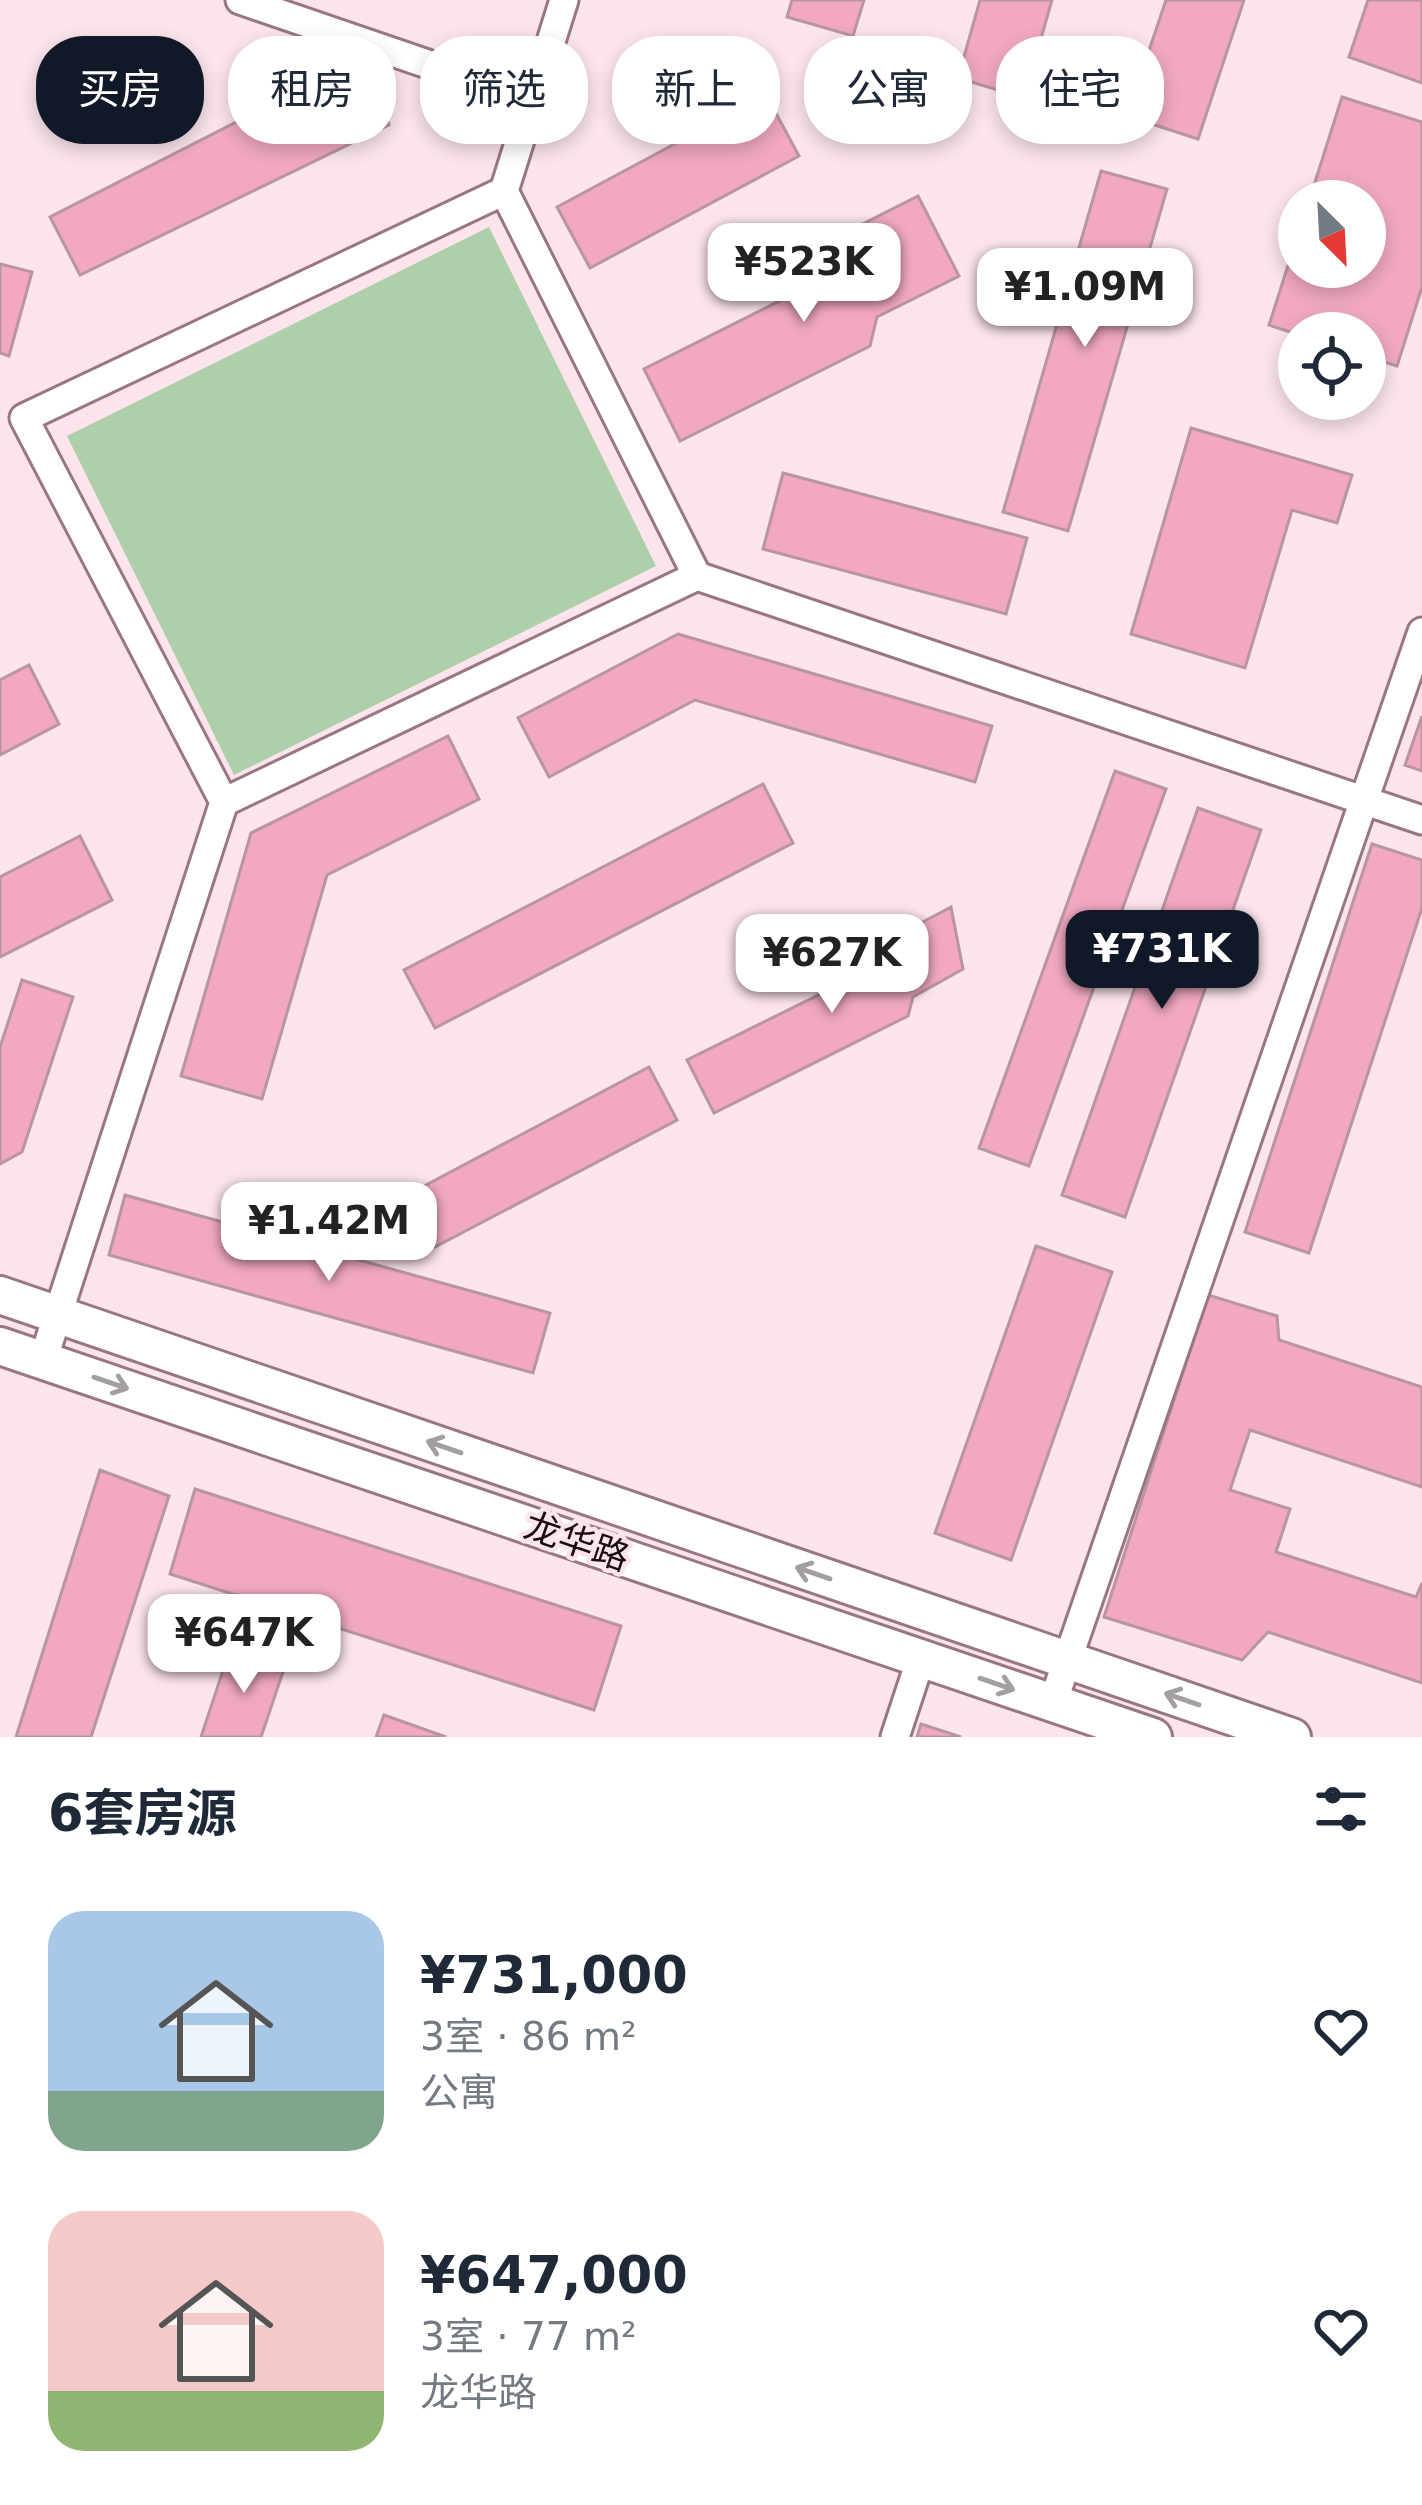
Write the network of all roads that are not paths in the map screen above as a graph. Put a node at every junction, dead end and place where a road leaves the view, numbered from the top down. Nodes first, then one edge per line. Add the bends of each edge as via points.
1 (240, 0) edge
2 (564, 0) edge
3 (552, 36) edge
4 (420, 62) edge
5 (518, 144) edge
6 (504, 191) junction
7 (12, 415) edge
8 (697, 576) junction
9 (1422, 632) edge
10 (1364, 801) junction
11 (224, 802) junction
12 (1422, 820) edge
13 (0, 1295) edge
14 (59, 1316) junction
15 (0, 1346) edge
16 (43, 1360) junction
17 (921, 1658) junction
18 (1068, 1660) junction
19 (1053, 1702) junction
20 (895, 1737) edge
21 (1153, 1737) edge
22 (1292, 1737) edge

1 - 4 street
2 - 3 street
5 - 6 street
6 - 7 street
6 - 8 street
7 - 11 street
8 - 10 street
8 - 11 street
9 - 10 street
10 - 12 street
10 - 18 street
11 - 14 street
13 - 14 main road
14 - 16 street
18 -> 14 main road
15 - 16 main road, 龙华路
16 -> 17 main road, 龙华路
17 -> 19 main road, 龙华路
17 - 20 street
18 - 19 street
22 -> 18 main road
19 - 21 main road, 龙华路

